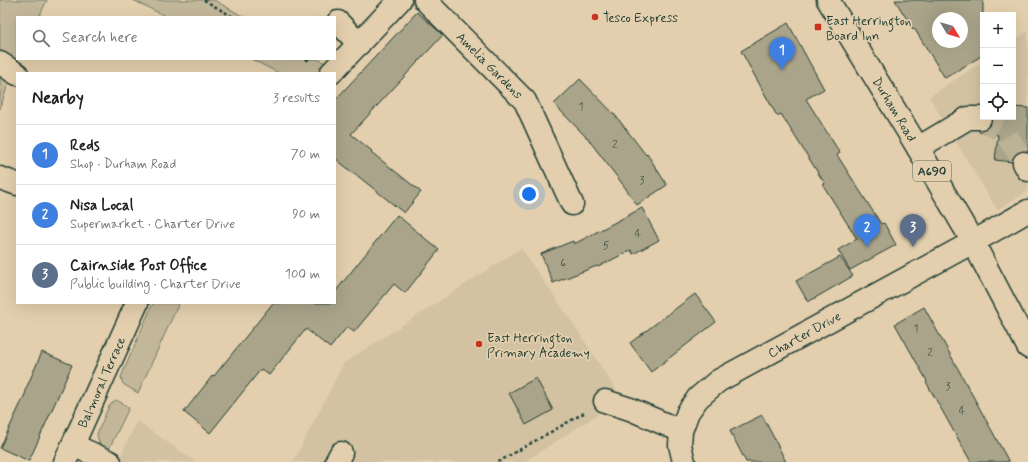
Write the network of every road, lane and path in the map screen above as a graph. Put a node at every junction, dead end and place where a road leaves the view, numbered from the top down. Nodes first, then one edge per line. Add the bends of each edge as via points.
1 (204, 0) edge
2 (400, 0) edge
3 (425, 0) edge
4 (828, 0) edge
5 (231, 16) edge
6 (338, 22) dead end
7 (359, 44) junction
8 (0, 63) edge
9 (332, 72) edge
10 (16, 73) edge
11 (980, 118) dead end
12 (918, 148) junction
13 (0, 178) edge
14 (16, 184) edge
15 (572, 204) dead end
16 (1028, 211) edge
17 (973, 242) junction
18 (137, 304) edge
19 (1028, 347) edge
20 (605, 401) joint
21 (681, 431) junction
22 (69, 454) edge
23 (110, 462) edge
24 (498, 462) edge
25 (684, 462) edge

1 - 5 path
2 - 7 main road
3 - 15 main road, Amelia Gardens via 525,101
4 - 12 main road, Durham Road / A690
6 - 7 main road
7 - 9 main road
8 - 10 main road
11 - 12 main road via 968,118
12 - 17 main road, Durham Road / A690
13 - 14 main road
16 - 17 main road, Charter Drive
17 - 19 main road, Durham Road / A690
17 - 21 main road, Charter Drive via 718,381 698,398 688,412
18 - 22 main road, Balmoral Terrace
20 - 21 main road
20 - 24 path
21 - 25 main road, Charter Drive via 680,445
22 - 23 main road

